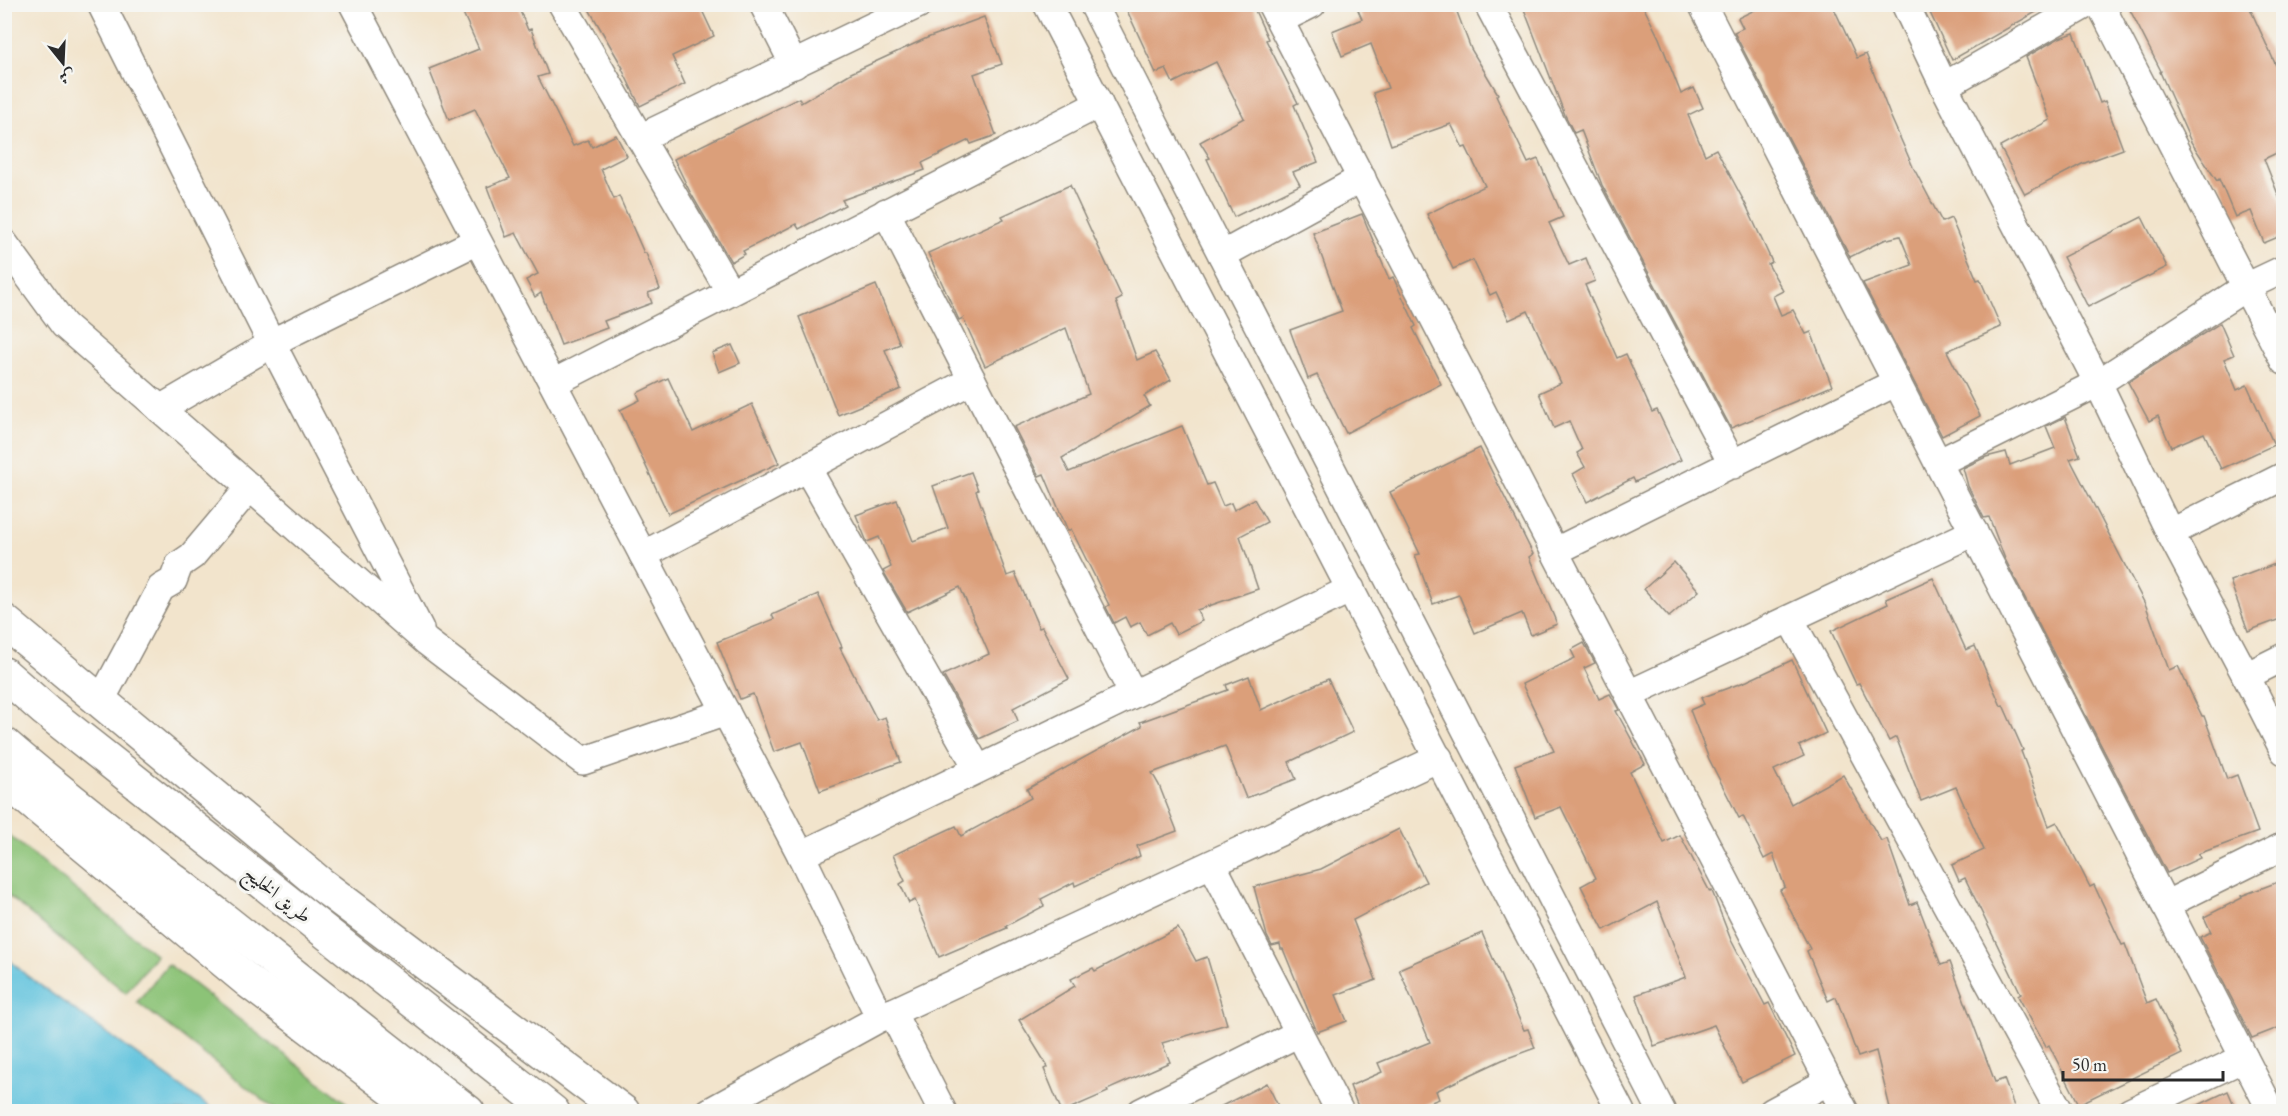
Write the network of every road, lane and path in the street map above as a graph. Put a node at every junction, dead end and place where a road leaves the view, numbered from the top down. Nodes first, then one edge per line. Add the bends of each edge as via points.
1 (102, 4) edge
2 (353, 4) edge
3 (562, 4) edge
4 (763, 4) edge
5 (918, 4) edge
6 (1047, 4) edge
7 (1093, 4) edge
8 (1312, 4) edge
9 (1488, 4) edge
10 (1905, 4) edge
11 (2087, 4) edge
12 (2100, 4) edge
13 (1707, 6) edge
14 (1276, 12) edge
15 (794, 65) junction
16 (1944, 86) junction
17 (1099, 104) junction
18 (640, 138) junction
19 (1362, 178) junction
20 (886, 212) junction
21 (477, 241) junction
22 (4, 243) edge
23 (1222, 255) junction
24 (2283, 269) edge
25 (2246, 287) junction
26 (730, 292) junction
27 (272, 344) junction
28 (2283, 361) edge
29 (972, 380) junction
30 (1897, 382) junction
31 (552, 383) junction
32 (2098, 383) junction
33 (160, 409) junction
34 (1938, 463) junction
35 (1733, 465) junction
36 (807, 468) junction
37 (2283, 476) edge
38 (249, 487) junction
39 (1974, 532) junction
40 (2170, 533) junction
41 (1556, 551) junction
42 (643, 555) junction
43 (1351, 589) junction
44 (1790, 619) junction
45 (4, 621) edge
46 (427, 642) junction
47 (2283, 657) edge
48 (4, 674) edge
49 (2246, 676) junction
50 (1133, 694) junction
51 (1629, 694) junction
52 (100, 702) junction
53 (726, 712) junction
54 (4, 744) edge
55 (2283, 751) edge
56 (1439, 758) junction
57 (978, 769) junction
58 (4, 779) edge
59 (2283, 846) edge
60 (801, 855) junction
61 (1212, 864) junction
62 (2165, 905) junction
63 (886, 1015) junction
64 (438, 1021) junction
65 (1299, 1033) junction
66 (543, 1051) junction
67 (2244, 1058) junction
68 (1829, 1081) junction
69 (422, 1112) edge
70 (468, 1112) edge
71 (554, 1112) edge
72 (623, 1112) edge
73 (709, 1112) edge
74 (943, 1112) edge
75 (1141, 1112) edge
76 (1340, 1112) edge
77 (1621, 1112) edge
78 (1662, 1112) edge
79 (1772, 1112) edge
80 (1845, 1112) edge
81 (2061, 1112) edge
82 (2130, 1112) edge
83 (2272, 1112) edge

1 - 27 street
2 - 21 street
3 - 18 street
4 - 15 street
5 - 15 street
6 - 17 street
7 - 23 street
8 - 14 street
9 - 35 street
10 - 16 street
11 - 16 street
12 - 25 street
13 - 30 street
14 - 19 street
15 - 18 street
16 - 32 street
17 - 20 street
17 - 43 street
18 - 26 street
19 - 23 street
19 - 41 street
20 - 26 street
20 - 29 street
21 - 27 street
21 - 31 street
22 - 33 street via 64,325
23 - 78 street
24 - 25 street
25 - 28 street
25 - 32 street
26 - 31 street
27 - 33 street
27 - 46 street
29 - 36 street
29 - 50 street
30 - 34 street
30 - 35 street
31 - 42 street
32 - 34 street
32 - 40 street
33 - 38 street
34 - 39 street
35 - 41 street
36 - 42 street
36 - 57 street
37 - 40 street
38 - 46 street
38 - 52 street via 192,556 179,564 173,580 161,588
39 - 44 street
39 - 62 street
40 - 49 street
41 - 51 street
42 - 53 street
43 - 50 street
43 - 56 street
44 - 51 street
44 - 81 street
45 - 52 main road
46 - 53 street via 583,761
47 - 49 street
48 - 64 main road, طريق الخليج
49 - 55 street
50 - 57 street
51 - 68 street
52 - 66 main road via 323,886
53 - 60 street
54 - 70 main road via 102,826
56 - 61 street
56 - 77 street
57 - 60 street
58 - 69 main road via 248,981
59 - 62 street
60 - 63 street
61 - 63 street
61 - 65 street
62 - 67 street
63 - 73 street
63 - 74 street
64 - 66 main road
64 - 71 main road, طريق الخليج
65 - 75 street
65 - 76 street
66 - 72 main road
67 - 82 street
67 - 83 street
68 - 79 street
68 - 80 street

